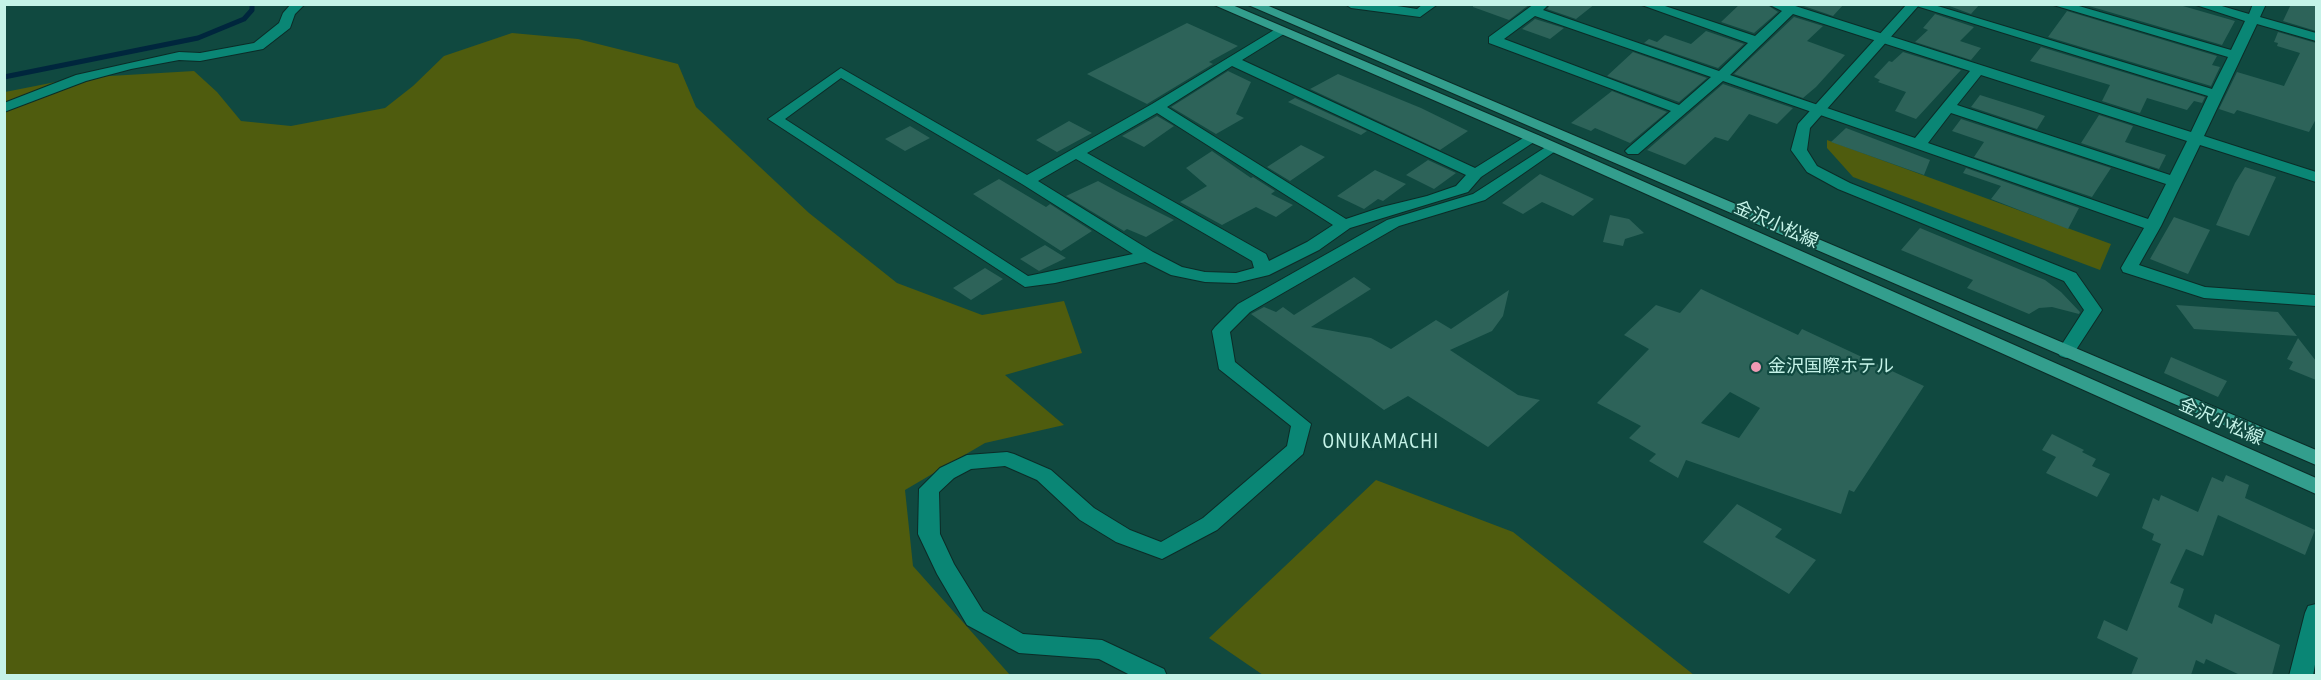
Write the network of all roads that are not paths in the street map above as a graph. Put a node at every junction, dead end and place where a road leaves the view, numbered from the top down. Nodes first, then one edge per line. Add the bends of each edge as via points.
1 (299, 4) edge
2 (1218, 4) edge
3 (1252, 4) edge
4 (1351, 4) edge
5 (1432, 4) edge
6 (1645, 4) edge
7 (1774, 4) edge
8 (1915, 4) edge
9 (2056, 4) edge
10 (2199, 4) edge
11 (1539, 8) edge
12 (1790, 10) junction
13 (2257, 12) edge
14 (1279, 32) junction
15 (2316, 37) edge
16 (1883, 39) junction
17 (1757, 41) junction
18 (2235, 55) junction
19 (1233, 62) junction
20 (1978, 70) junction
21 (1721, 76) junction
22 (2215, 94) junction
23 (1157, 107) junction
24 (1948, 107) junction
25 (4, 108) edge
26 (1680, 110) junction
27 (1819, 110) junction
28 (1533, 138) junction
29 (2194, 138) junction
30 (1918, 145) junction
31 (1552, 147) junction
32 (1633, 151) dead end
33 (1076, 153) junction
34 (2316, 160) edge
35 (1476, 174) junction
36 (2314, 177) edge
37 (1027, 181) junction
38 (2173, 181) junction
39 (1344, 225) junction
40 (2153, 226) junction
41 (1147, 256) junction
42 (1263, 271) junction
43 (2316, 301) edge
44 (2066, 352) junction
45 (2316, 458) edge
46 (2316, 486) edge
47 (2316, 614) edge
48 (2312, 641) edge
49 (1156, 675) edge
50 (2301, 675) edge

1 - 25 street via 289,13 285,25 258,46 130,65 81,78
2 - 14 main road, 金沢小松線
3 - 44 main road, 金沢小松線
4 - 5 street via 1420,13
6 - 17 street
7 - 12 street
8 - 16 street
8 - 22 street
9 - 18 street
10 - 13 street
11 - 21 street
11 - 26 street via 1494,40
12 - 16 street
12 - 17 street
13 - 15 street
13 - 18 street
14 - 19 street
14 - 28 main road, 金沢小松線
16 - 20 street
16 - 27 street
17 - 21 street
18 - 22 street
19 - 23 street
19 - 35 street
20 - 24 street
20 - 29 street
21 - 26 street
21 - 27 street
22 - 29 street
23 - 33 street
23 - 39 street
24 - 30 street
24 - 38 street
26 - 32 street
27 - 30 street
27 - 44 street via 1803,127 1799,150 1812,169 1918,217 2070,277 2093,310
28 - 31 main road, 金沢小松線
28 - 35 street
29 - 36 street
29 - 38 street
30 - 40 street
31 - 46 main road, 金沢小松線
31 - 49 street via 1479,197 1393,223 1244,309 1221,331 1226,365 1300,424 1296,449 1210,524 1162,551 1123,536 1087,514 1044,475 1007,459 967,462 929,489 929,534 975,618 1019,643 1102,650
33 - 37 street
33 - 42 street via 1260,258
34 - 36 street
35 - 39 street via 1462,189 1432,201
37 - 41 street
37 - 41 street via 841,72 775,119 1025,282
38 - 40 street
39 - 42 street
40 - 43 street via 2129,268 2204,292
41 - 42 street via 1177,271 1205,277 1236,278
44 - 45 main road, 金沢小松線
47 - 48 street
48 - 50 street

